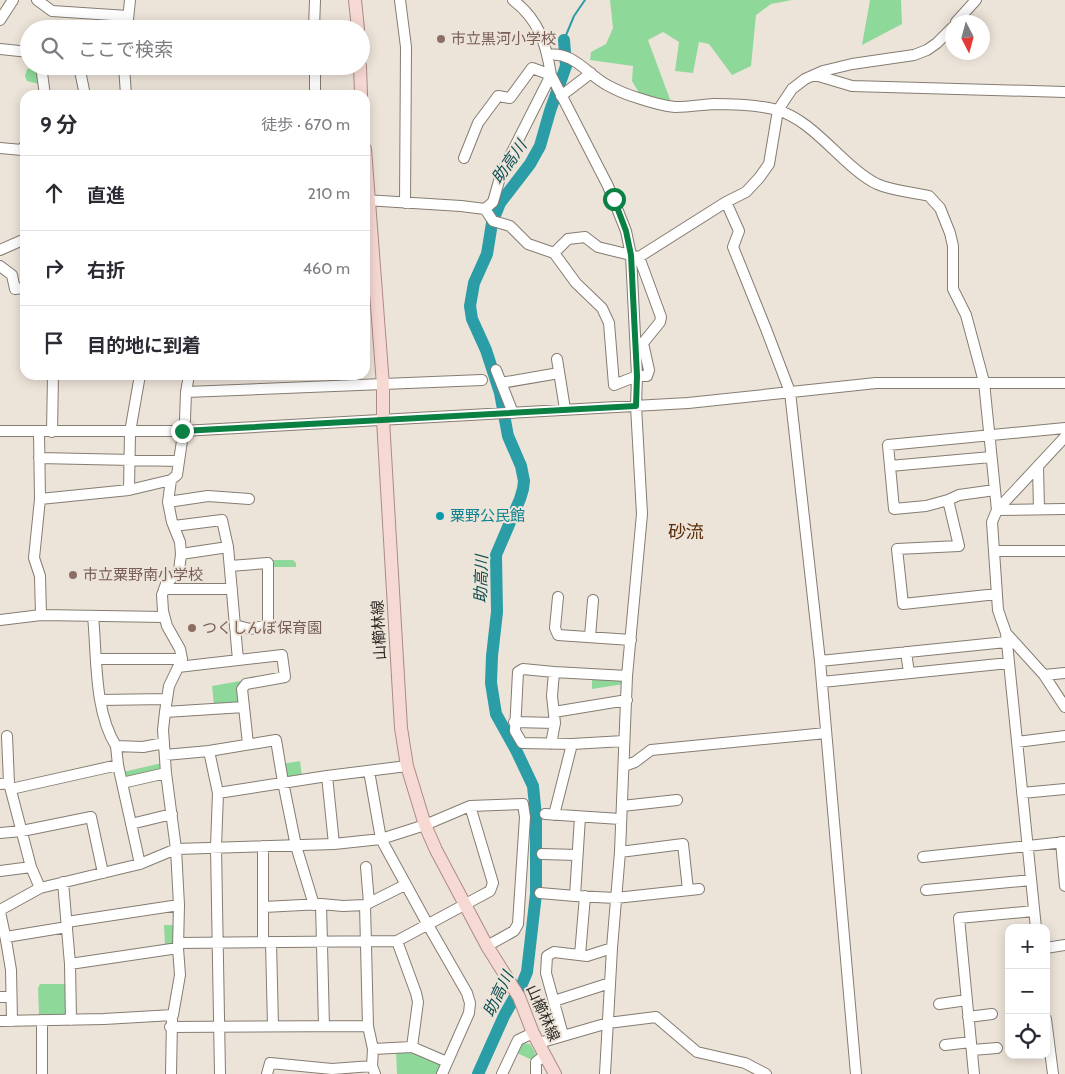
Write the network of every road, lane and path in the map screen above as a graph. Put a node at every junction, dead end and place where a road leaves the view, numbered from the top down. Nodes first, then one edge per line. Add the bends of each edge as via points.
1 (13, 0) edge
2 (37, 0) edge
3 (130, 0) edge
4 (315, 0) edge
5 (355, 0) edge
6 (400, 0) edge
7 (513, 0) edge
8 (976, 0) edge
9 (962, 15) edge
10 (128, 16) junction
11 (0, 20) edge
12 (128, 20) edge
13 (314, 20) edge
14 (357, 20) edge
15 (945, 35) edge
16 (0, 49) edge
17 (20, 51) edge
18 (548, 55) junction
19 (591, 73) junction
20 (42, 75) edge
21 (80, 75) edge
22 (125, 75) edge
23 (315, 75) edge
24 (360, 75) edge
25 (551, 75) junction
26 (815, 75) junction
27 (44, 90) edge
28 (83, 90) edge
29 (126, 90) edge
30 (315, 90) edge
31 (361, 90) edge
32 (1065, 92) edge
33 (561, 96) junction
34 (778, 110) junction
35 (0, 148) edge
36 (20, 150) edge
37 (464, 158) dead end
38 (370, 200) edge
39 (726, 202) junction
40 (405, 203) junction
41 (485, 209) junction
42 (370, 235) edge
43 (20, 241) edge
44 (0, 250) edge
45 (554, 253) junction
46 (635, 256) junction
47 (0, 266) edge
48 (20, 288) edge
49 (557, 359) dead end
50 (496, 370) dead end
51 (559, 373) junction
52 (637, 376) junction
53 (53, 380) edge
54 (139, 380) edge
55 (188, 380) edge
56 (482, 380) dead end
57 (984, 382) junction
58 (501, 383) junction
59 (1065, 383) edge
60 (383, 385) junction
61 (186, 392) junction
62 (790, 392) junction
63 (636, 406) junction
64 (565, 409) junction
65 (511, 413) junction
66 (383, 420) junction
67 (1065, 428) edge
68 (0, 431) edge
69 (182, 431) junction
70 (39, 432) junction
71 (52, 432) junction
72 (130, 432) junction
73 (989, 435) junction
74 (1065, 437) edge
75 (991, 457) junction
76 (39, 458) junction
77 (129, 460) junction
78 (179, 461) junction
79 (890, 466) junction
80 (1038, 466) junction
81 (171, 480) junction
82 (129, 490) junction
83 (995, 490) junction
84 (40, 499) junction
85 (249, 499) dead end
86 (948, 500) junction
87 (168, 502) junction
88 (1039, 509) junction
89 (1065, 509) edge
90 (997, 510) junction
91 (174, 526) junction
92 (228, 547) junction
93 (994, 551) junction
94 (1065, 551) edge
95 (181, 554) junction
96 (230, 566) junction
97 (164, 589) junction
98 (232, 589) junction
99 (997, 594) junction
100 (558, 597) dead end
101 (593, 600) dead end
102 (41, 615) junction
103 (93, 616) junction
104 (164, 617) junction
105 (0, 620) edge
106 (235, 625) junction
107 (590, 637) junction
108 (1006, 638) junction
109 (631, 640) junction
110 (906, 652) junction
111 (97, 659) junction
112 (238, 660) junction
113 (820, 661) junction
114 (180, 663) junction
115 (1008, 663) junction
116 (554, 672) junction
117 (1065, 672) edge
118 (909, 673) junction
119 (1044, 675) junction
120 (627, 676) junction
121 (822, 682) junction
122 (166, 699) junction
123 (100, 700) junction
124 (627, 700) junction
125 (244, 707) junction
126 (1065, 707) edge
127 (164, 712) junction
128 (554, 718) junction
129 (514, 722) junction
130 (826, 733) junction
131 (7, 736) dead end
132 (1065, 736) edge
133 (624, 741) junction
134 (1016, 742) junction
135 (164, 743) junction
136 (248, 744) junction
137 (551, 744) junction
138 (572, 744) junction
139 (116, 746) junction
140 (209, 751) junction
141 (165, 755) junction
142 (118, 765) junction
143 (408, 766) junction
144 (624, 766) junction
145 (369, 771) junction
146 (166, 773) junction
147 (327, 776) junction
148 (283, 782) junction
149 (122, 783) junction
150 (7, 785) edge
151 (1065, 789) edge
152 (218, 793) junction
153 (1022, 793) junction
154 (677, 800) dead end
155 (470, 806) junction
156 (622, 806) junction
157 (172, 814) junction
158 (580, 817) junction
159 (620, 819) junction
160 (132, 824) junction
161 (425, 825) junction
162 (22, 831) junction
163 (0, 833) edge
164 (381, 839) junction
165 (1063, 842) edge
166 (334, 844) junction
167 (263, 846) junction
168 (296, 846) junction
169 (1027, 846) junction
170 (216, 847) junction
171 (176, 849) junction
172 (620, 852) junction
173 (542, 854) dead end
174 (577, 855) junction
175 (923, 857) dead end
176 (140, 864) junction
177 (31, 867) junction
178 (366, 867) dead end
179 (0, 871) edge
180 (103, 873) junction
181 (1031, 880) junction
182 (63, 882) junction
183 (405, 885) junction
184 (1065, 886) edge
185 (40, 888) junction
186 (699, 889) dead end
187 (688, 890) junction
188 (926, 890) dead end
189 (540, 893) dead end
190 (580, 896) junction
191 (616, 898) junction
192 (367, 904) junction
193 (179, 905) junction
194 (318, 905) junction
195 (465, 905) junction
196 (264, 907) junction
197 (1034, 910) junction
198 (0, 911) edge
199 (1036, 924) edge
200 (67, 925) junction
201 (428, 925) junction
202 (6, 937) junction
203 (398, 940) junction
204 (366, 941) junction
205 (267, 942) junction
206 (323, 942) junction
207 (218, 943) junction
208 (1065, 945) edge
209 (178, 946) junction
210 (487, 946) junction
211 (1050, 947) edge
212 (612, 948) junction
213 (580, 955) junction
214 (70, 964) junction
215 (610, 983) junction
216 (0, 997) edge
217 (11, 997) junction
218 (967, 1000) junction
219 (554, 1001) junction
220 (939, 1004) dead end
221 (173, 1014) junction
222 (992, 1014) dead end
223 (968, 1017) junction
224 (42, 1020) junction
225 (71, 1020) junction
226 (0, 1021) edge
227 (12, 1021) junction
228 (608, 1023) junction
229 (273, 1026) junction
230 (324, 1026) junction
231 (368, 1026) junction
232 (170, 1027) junction
233 (218, 1028) junction
234 (563, 1035) junction
235 (536, 1038) junction
236 (945, 1045) dead end
237 (412, 1046) junction
238 (971, 1046) junction
239 (997, 1048) dead end
240 (373, 1049) junction
241 (1050, 1050) edge
242 (544, 1056) junction
243 (447, 1062) junction
244 (373, 1070) edge
245 (332, 1071) edge
246 (42, 1074) edge
247 (172, 1074) edge
248 (220, 1074) edge
249 (267, 1074) edge
250 (442, 1074) edge
251 (502, 1074) edge
252 (536, 1074) edge
253 (555, 1074) edge
254 (605, 1074) edge
255 (766, 1074) edge
256 (856, 1074) edge
257 (974, 1074) edge
258 (1053, 1074) edge

1 - 11 street
2 - 10 street via 52,11
3 - 10 street
4 - 13 street
5 - 14 main road
6 - 40 street via 406,47
7 - 18 street via 535,21
8 - 9 street
10 - 12 street
15 - 26 street via 920,52 852,64
16 - 17 street
18 - 19 street via 557,54 574,60
18 - 25 street
19 - 33 street
19 - 34 street via 607,85 655,103 676,107 744,105
20 - 27 street
21 - 28 street
22 - 29 street
23 - 30 street
24 - 31 main road
25 - 33 street
25 - 37 street via 532,68 510,98 498,96 478,123
25 - 41 street via 501,174 493,202
26 - 32 street via 852,86
26 - 34 street via 792,89
33 - 46 street via 608,186
34 - 39 street via 769,164 746,192
34 - 57 street via 816,133 852,166 878,184 929,196 935,201 950,233 953,290 966,315
35 - 36 street
38 - 40 street
39 - 46 street
39 - 62 street via 739,232 733,247
40 - 41 street
41 - 45 street via 493,221 510,226 528,244
42 - 60 main road, 山櫛林線
43 - 44 street
45 - 46 street via 568,239 585,237 598,248
45 - 52 street via 576,283 602,308 609,323 614,385
46 - 52 street
46 - 52 street via 661,317 643,343 648,374
47 - 48 street via 12,275 15,289
49 - 51 street
50 - 58 street
51 - 58 street
51 - 64 street
52 - 63 street
53 - 71 street
54 - 72 street
55 - 61 street
56 - 60 street
57 - 59 street
57 - 62 street via 876,383
57 - 73 street
58 - 65 street
60 - 61 street
60 - 66 main road, 山櫛林線
61 - 69 street
62 - 63 street via 688,404
62 - 113 street
63 - 64 street
63 - 109 street via 642,514
64 - 65 street
65 - 66 street
66 - 69 street
66 - 143 main road, 山櫛林線 via 401,728
67 - 73 street
68 - 70 street
69 - 72 street
69 - 78 street
70 - 71 street
70 - 76 street
71 - 72 street
72 - 77 street
73 - 75 street
73 - 79 street via 888,445
74 - 80 street
75 - 79 street
75 - 83 street
76 - 77 street
76 - 84 street
77 - 78 street
77 - 82 street
78 - 81 street via 177,475
79 - 86 street via 894,509
80 - 88 street
80 - 90 street
81 - 82 street
81 - 87 street
82 - 84 street
83 - 86 street via 959,495
83 - 90 street
84 - 102 street via 34,558 40,576
85 - 87 street via 208,496
86 - 99 street via 959,546 897,549 904,604
87 - 91 street
88 - 89 street
88 - 90 street
90 - 93 street via 992,522
91 - 92 street via 222,520
91 - 95 street
92 - 95 street
92 - 96 street
93 - 94 street
93 - 99 street
95 - 97 street via 178,571
96 - 98 street
96 - 106 street via 268,563 268,625 250,629
97 - 98 street
97 - 104 street
98 - 106 street
99 - 108 street
100 - 107 street via 555,628 558,635
101 - 107 street
102 - 103 street
102 - 105 street
103 - 104 street
103 - 111 street
104 - 114 street via 180,649
106 - 112 street
107 - 109 street
108 - 110 street
108 - 115 street
108 - 119 street
109 - 120 street
110 - 113 street
110 - 118 street
111 - 114 street
111 - 123 street
112 - 114 street
112 - 125 street via 282,655 285,677 246,684 242,689
113 - 121 street
114 - 122 street
115 - 118 street
115 - 134 street
116 - 120 street
116 - 128 street
116 - 129 street via 523,669 518,672
117 - 119 street
118 - 121 street
119 - 126 street
120 - 124 street
121 - 130 street
122 - 123 street
122 - 127 street
123 - 139 street via 109,735
124 - 128 street
124 - 133 street
125 - 127 street
125 - 136 street
127 - 135 street
128 - 129 street
128 - 137 street
129 - 137 street via 514,731 522,743
130 - 144 street via 651,750
130 - 256 street
131 - 150 street
132 - 134 street
133 - 138 street
133 - 144 street
134 - 153 street
135 - 139 street via 143,747
135 - 141 street
136 - 140 street
136 - 148 street via 276,740
137 - 138 street
138 - 158 street via 550,814
139 - 142 street
140 - 141 street
140 - 152 street
141 - 146 street
142 - 149 street
142 - 150 street
143 - 145 street
143 - 161 main road, 山櫛林線
144 - 156 street
145 - 147 street
145 - 164 street
146 - 149 street
146 - 157 street
147 - 148 street
147 - 166 street
148 - 152 street
148 - 168 street
149 - 160 street
150 - 162 street
151 - 153 street
152 - 170 street
153 - 169 street
154 - 156 street
155 - 161 street
155 - 195 street via 493,883 490,891
155 - 210 street via 523,804 525,817 518,924 514,931
156 - 159 street
157 - 160 street
157 - 171 street
158 - 159 street
158 - 174 street
159 - 172 street
160 - 176 street
161 - 164 street
161 - 195 main road, 山櫛林線
162 - 163 street
162 - 177 street
162 - 180 street via 91,817
164 - 166 street
164 - 183 street
165 - 169 street
165 - 184 street
166 - 168 street
167 - 168 street
167 - 170 street
167 - 196 street
168 - 194 street
169 - 175 street
169 - 181 street
170 - 171 street
170 - 207 street
171 - 176 street
171 - 193 street
172 - 187 street via 683,844
172 - 191 street
173 - 174 street
174 - 190 street
176 - 180 street
177 - 179 street
177 - 185 street
178 - 192 street
180 - 182 street
181 - 188 street
181 - 197 street
182 - 185 street
182 - 200 street
183 - 192 street
183 - 201 street
185 - 198 street
186 - 187 street
187 - 191 street
189 - 190 street
190 - 191 street
190 - 213 street
191 - 212 street
192 - 194 street
192 - 204 street
193 - 200 street
193 - 209 street
194 - 196 street
194 - 206 street
195 - 201 street
195 - 210 main road, 山櫛林線
196 - 205 street
197 - 199 street
197 - 218 street via 959,918
198 - 202 street
200 - 202 street
200 - 214 street
201 - 203 street
201 - 243 street via 470,1003 466,1021
202 - 217 street
203 - 204 street
203 - 237 street via 418,1002
204 - 206 street
204 - 231 street
205 - 206 street
205 - 207 street
205 - 229 street
206 - 230 street
207 - 209 street
207 - 233 street
208 - 211 street
209 - 214 street
209 - 221 street via 180,975
210 - 235 main road, 山櫛林線 via 519,997
212 - 213 street
212 - 215 street
213 - 219 street via 554,952 547,956 546,973
214 - 225 street
215 - 219 street
215 - 228 street
216 - 217 street
217 - 227 street
218 - 220 street
218 - 223 street
219 - 234 street
221 - 225 street
221 - 232 street
222 - 223 street
223 - 238 street
224 - 225 street
224 - 227 street
224 - 246 street
226 - 227 street
228 - 234 street
228 - 254 street
228 - 255 street via 656,1017 697,1052 746,1063
229 - 230 street
229 - 233 street
230 - 231 street
231 - 240 street
232 - 233 street
232 - 247 street
233 - 248 street
234 - 235 street
235 - 242 main road, 山櫛林線
235 - 251 street via 518,1040
236 - 238 street
237 - 240 street
237 - 243 street
238 - 239 street
238 - 257 street
240 - 244 street
241 - 258 street
242 - 252 street via 536,1062
242 - 253 main road, 山櫛林線
243 - 250 street
244 - 245 street
245 - 249 street via 270,1063

